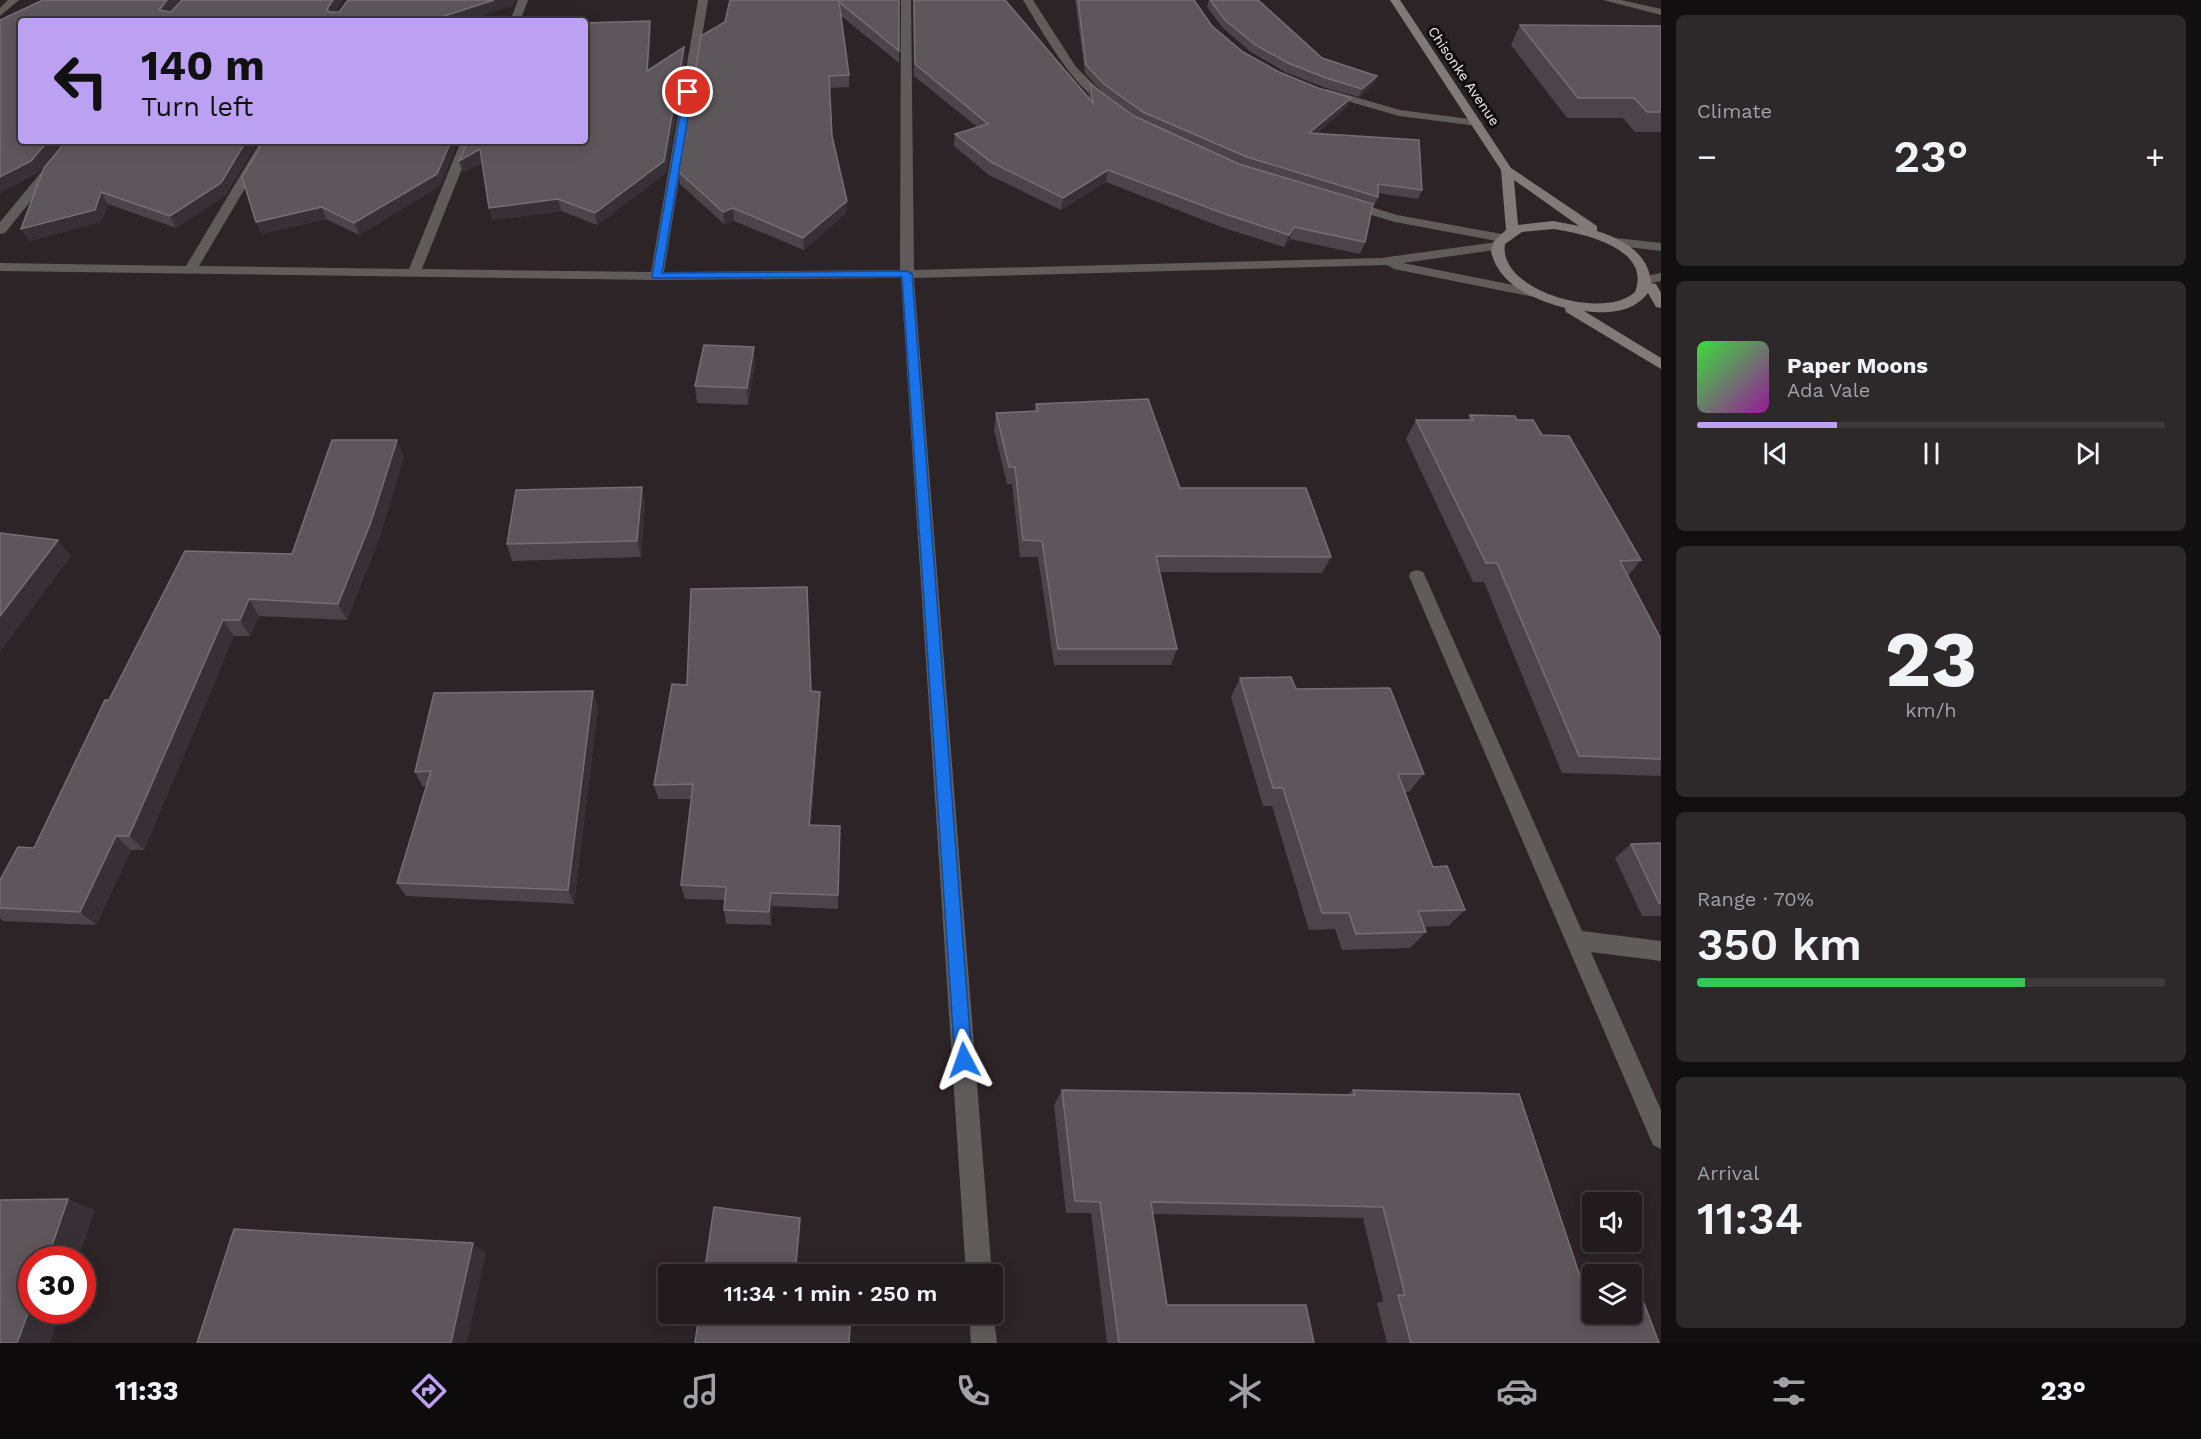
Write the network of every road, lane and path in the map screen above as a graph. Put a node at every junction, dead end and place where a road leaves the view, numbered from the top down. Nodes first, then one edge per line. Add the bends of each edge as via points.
1 (14, 0) edge
2 (524, 0) edge
3 (703, 0) edge
4 (1028, 0) edge
5 (1395, 0) edge
6 (1608, 0) edge
7 (910, 1) edge
8 (1661, 12) edge
9 (0, 13) edge
10 (516, 18) edge
11 (1311, 86) edge
12 (1120, 113) edge
13 (1477, 123) junction
14 (71, 144) edge
15 (265, 144) edge
16 (466, 144) edge
17 (1507, 170) junction
18 (1335, 200) edge
19 (0, 230) edge
20 (1504, 238) junction
21 (1610, 239) junction
22 (1661, 247) edge
23 (1381, 262) junction
24 (0, 267) edge
25 (190, 270) junction
26 (414, 272) junction
27 (907, 274) junction
28 (657, 276) junction
29 (1654, 281) edge
30 (1539, 294) junction
31 (1561, 303) junction
32 (1661, 304) edge
33 (1661, 364) edge
34 (1417, 576) dead end
35 (1575, 940) junction
36 (1661, 951) edge
37 (1661, 1137) edge
38 (978, 1264) edge
39 (983, 1324) edge
40 (984, 1343) edge

1 - 9 street
2 - 10 street
3 - 28 street
4 - 12 street via 1065,61 1096,96
5 - 13 street, Chisonke Avenue
6 - 8 street
7 - 27 street
11 - 13 street via 1399,113
13 - 17 street, Chisonke Avenue
14 - 19 street
15 - 25 street
16 - 26 street
17 - 20 street
17 - 21 street
18 - 20 street via 1395,218
20 - 21 street via 1530,226 1553,225
20 - 23 street
20 - 30 street via 1497,255 1501,265 1510,276
21 - 22 street
21 - 29 street via 1641,260
23 - 27 street
23 - 30 street
24 - 25 street
25 - 26 street
26 - 28 street
27 - 28 street
27 - 38 street
29 - 31 street via 1646,296 1620,308
29 - 32 street
30 - 31 street
31 - 33 street
34 - 35 street
35 - 36 street
35 - 37 street
39 - 40 street

